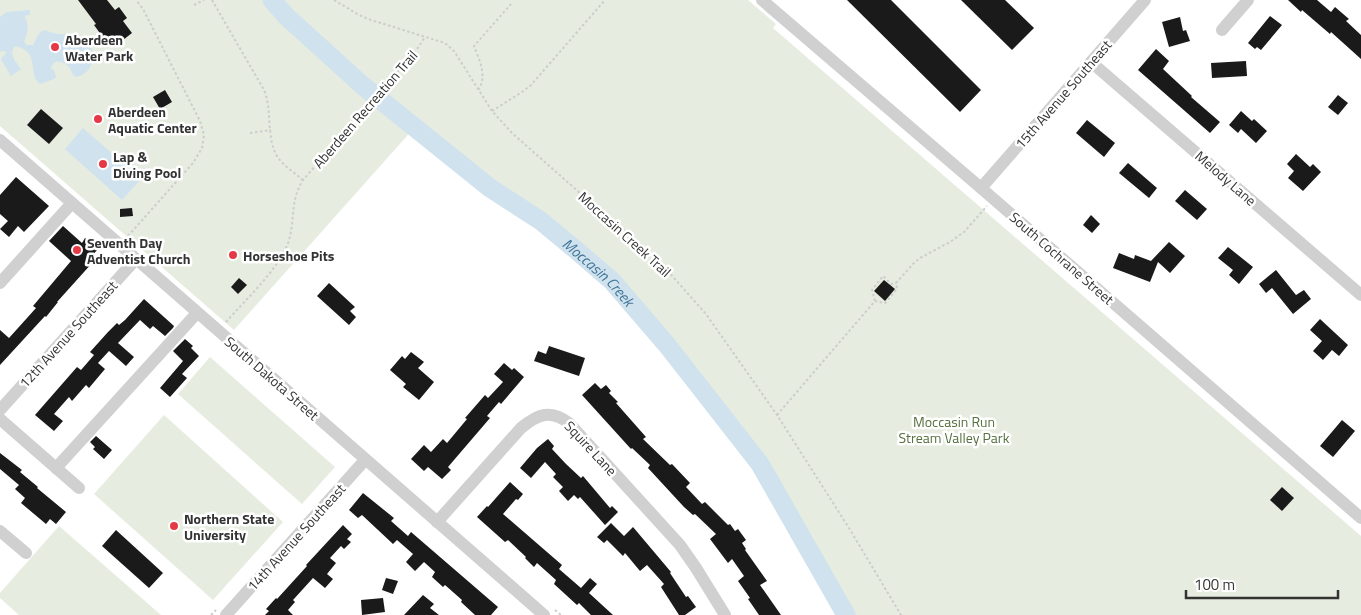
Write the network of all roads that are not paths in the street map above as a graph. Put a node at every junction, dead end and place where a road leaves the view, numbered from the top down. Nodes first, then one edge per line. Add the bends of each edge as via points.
1 (762, 0) edge
2 (1145, 0) edge
3 (1248, 0) edge
4 (1222, 30) dead end
5 (1091, 62) junction
6 (3, 148) edge
7 (981, 188) junction
8 (72, 203) junction
9 (136, 259) junction
10 (0, 283) edge
11 (1361, 295) edge
12 (198, 313) junction
13 (0, 410) edge
14 (0, 419) edge
15 (365, 460) junction
16 (56, 468) junction
17 (79, 488) dead end
18 (1361, 518) edge
19 (437, 522) junction
20 (0, 531) edge
21 (26, 553) dead end
22 (226, 615) edge
23 (544, 615) edge
24 (725, 615) edge

1 - 7 street, South Cochrane Street
2 - 5 street, 15th Avenue Southeast
3 - 4 street
5 - 7 street, 15th Avenue Southeast
5 - 11 street, Melody Lane
6 - 8 street, South Dakota Street
7 - 18 street, South Cochrane Street
8 - 9 street, South Dakota Street
8 - 10 street
9 - 12 street, South Dakota Street
9 - 13 street, 12th Avenue Southeast
12 - 15 street, South Dakota Street
12 - 16 street
14 - 16 street
15 - 19 street, South Dakota Street
15 - 22 street, 14th Avenue Southeast
16 - 17 street
19 - 23 street, South Dakota Street
19 - 24 street, Squire Lane via 521,428 538,416 555,414 569,423 680,545
20 - 21 street

